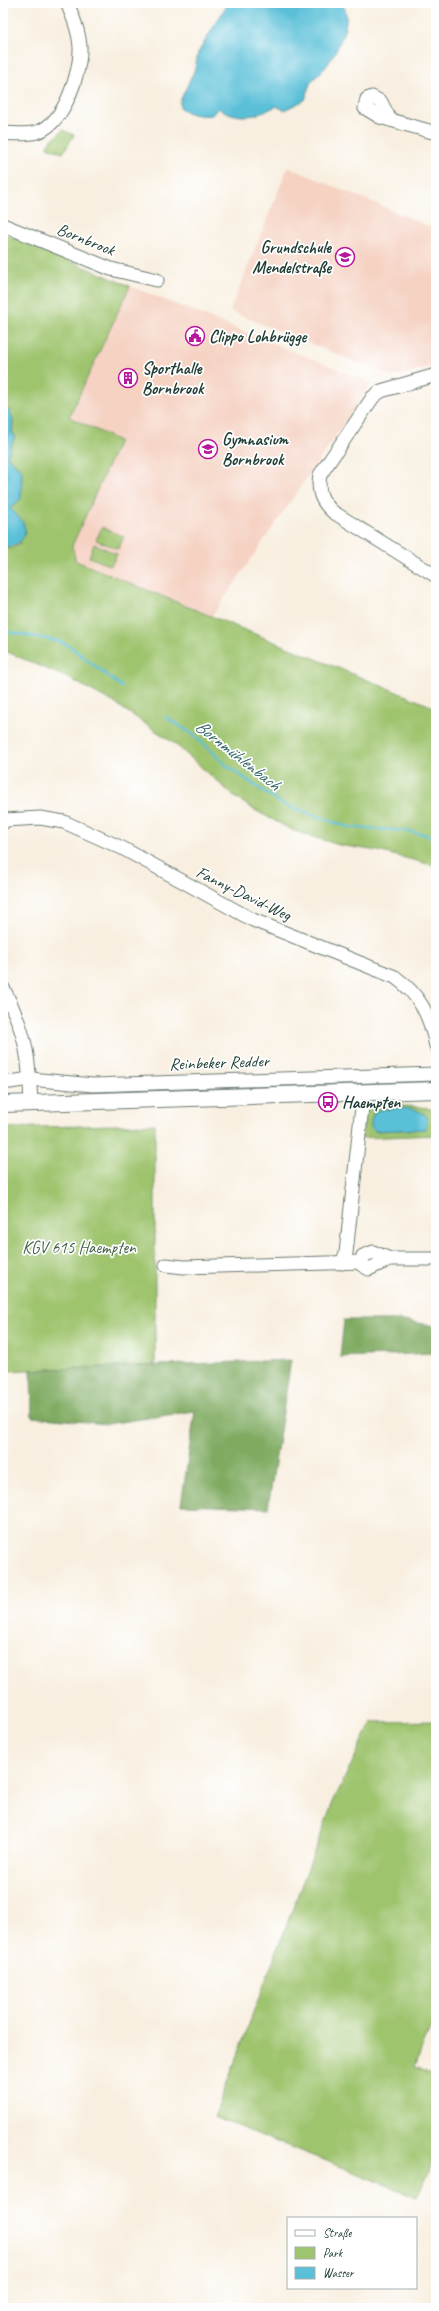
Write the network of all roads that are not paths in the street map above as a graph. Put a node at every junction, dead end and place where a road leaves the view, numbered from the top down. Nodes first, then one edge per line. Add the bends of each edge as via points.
1 (67, 3) edge
2 (390, 120) dead end
3 (436, 133) edge
4 (3, 134) edge
5 (3, 225) edge
6 (157, 280) dead end
7 (436, 375) edge
8 (436, 576) edge
9 (4, 819) edge
10 (3, 988) edge
11 (436, 1046) edge
12 (436, 1074) edge
13 (30, 1079) junction
14 (3, 1083) edge
15 (436, 1090) edge
16 (361, 1092) junction
17 (3, 1104) edge
18 (31, 1104) junction
19 (436, 1259) edge
20 (342, 1263) junction
21 (166, 1265) dead end

1 - 4 street via 79,35 80,58 78,72 63,108 56,119 42,130
2 - 3 street
5 - 6 street, Bornbrook via 110,269
7 - 8 street via 388,388 373,398 320,474 319,480 322,500 334,512
9 - 11 street, Fanny-David-Weg via 40,818 64,822 122,848 253,920 396,977 413,991 423,1006
10 - 13 street via 25,1039
12 - 13 street, Reinbeker Redder via 93,1084
13 - 14 street, Reinbeker Redder
13 - 18 street
15 - 16 main road, Reinbeker Redder
16 - 18 main road, Reinbeker Redder
16 - 20 street via 362,1107 348,1237 345,1260
17 - 18 main road, Reinbeker Redder
19 - 20 street via 390,1259 373,1252 363,1256 362,1262
20 - 21 street via 184,1267

